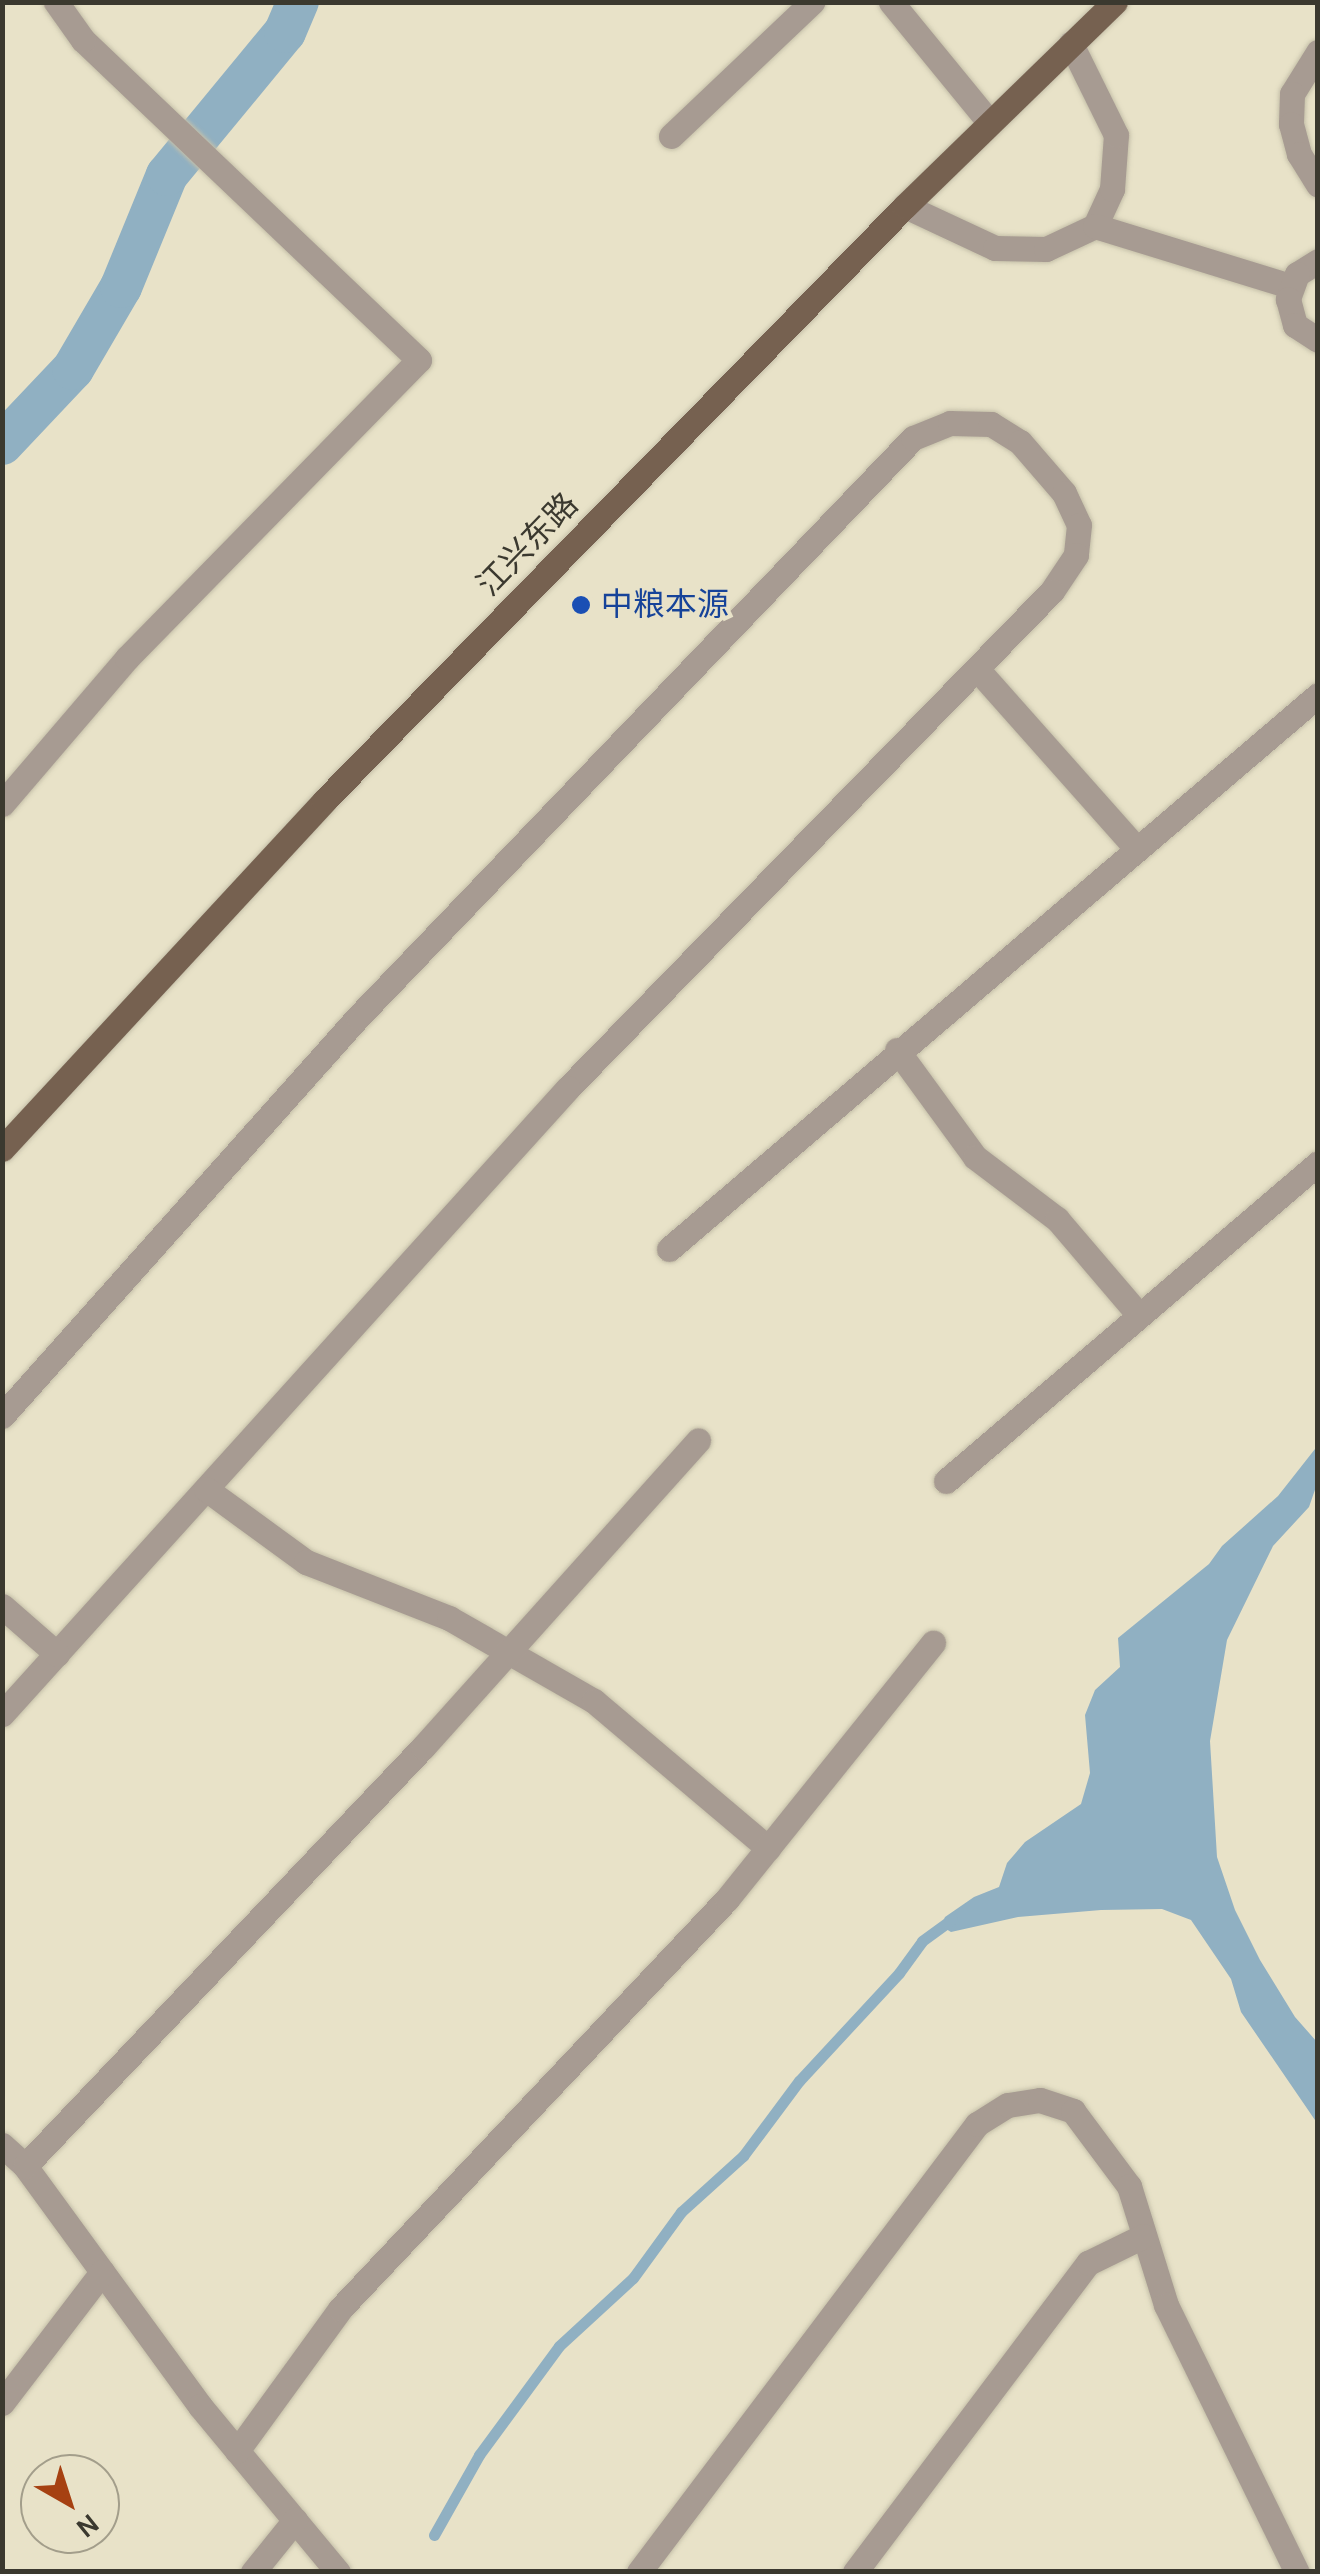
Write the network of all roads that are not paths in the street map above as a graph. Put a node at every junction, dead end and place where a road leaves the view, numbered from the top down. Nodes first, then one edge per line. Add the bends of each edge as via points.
1 (56, 2) edge
2 (812, 2) edge
3 (891, 2) edge
4 (1114, 2) edge
5 (1072, 44) junction
6 (1318, 52) edge
7 (990, 122) junction
8 (671, 136) dead end
9 (1318, 185) edge
10 (905, 206) junction
11 (1095, 226) junction
12 (1318, 261) edge
13 (1290, 286) junction
14 (1318, 340) edge
15 (976, 669) junction
16 (1318, 695) edge
17 (2, 804) edge
18 (1136, 848) junction
19 (898, 1050) junction
20 (2, 1149) edge
21 (1318, 1162) edge
22 (669, 1249) dead end
23 (1140, 1315) junction
24 (2, 1416) edge
25 (698, 1440) dead end
26 (946, 1481) dead end
27 (206, 1489) junction
28 (2, 1606) edge
29 (933, 1643) dead end
30 (508, 1652) junction
31 (57, 1654) junction
32 (2, 1714) edge
33 (768, 1848) junction
34 (2, 2145) edge
35 (25, 2166) junction
36 (1143, 2236) junction
37 (102, 2272) junction
38 (2, 2403) edge
39 (237, 2451) junction
40 (295, 2520) junction
41 (1289, 2568) edge
42 (252, 2572) edge
43 (338, 2572) edge
44 (639, 2572) edge
45 (855, 2572) edge

1 - 17 street via 83,40 419,360 126,658
2 - 8 street
3 - 7 street
4 - 5 main road, 江兴东路
5 - 7 main road, 江兴东路
5 - 11 street via 1116,135 1112,189
6 - 9 street via 1292,94 1291,124
7 - 10 main road, 江兴东路
10 - 11 street via 994,248 1046,249
10 - 20 main road, 江兴东路 via 324,801
11 - 13 street
12 - 13 street
13 - 14 street via 1296,325
15 - 18 street
15 - 24 street via 1052,591 1076,555 1079,525 1064,493 1020,442 991,424 950,423 914,438 358,1017
15 - 27 street via 568,1088
16 - 18 street
18 - 19 street
19 - 22 street
19 - 23 street via 975,1157 1057,1219
21 - 23 street
23 - 26 street
25 - 30 street
27 - 30 street via 306,1562 449,1618
27 - 31 street
28 - 31 street
29 - 33 street
30 - 33 street via 594,1701
30 - 35 street
31 - 32 street
33 - 39 street via 340,2309
34 - 35 street
35 - 37 street
36 - 41 street via 1166,2305
36 - 44 street via 1129,2186 1073,2111 1040,2100 1008,2104 977,2124
36 - 45 street via 1088,2263
37 - 38 street
37 - 39 street
39 - 40 street
40 - 42 street
40 - 43 street

